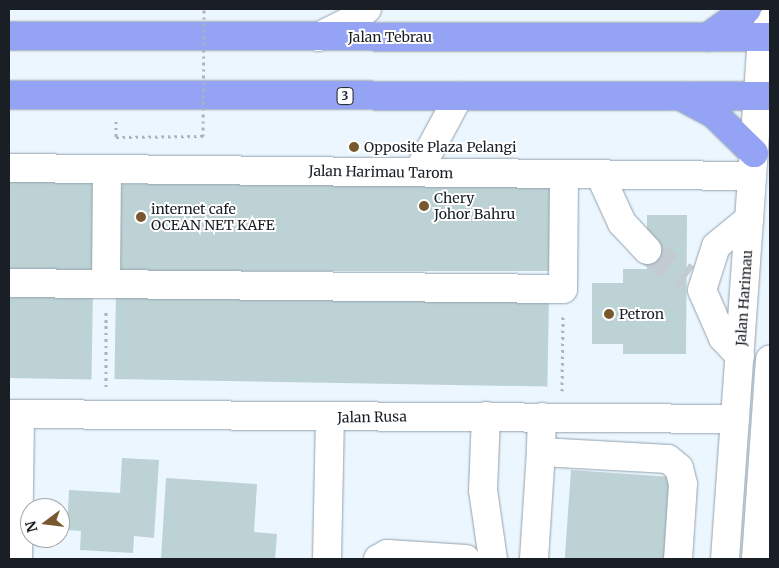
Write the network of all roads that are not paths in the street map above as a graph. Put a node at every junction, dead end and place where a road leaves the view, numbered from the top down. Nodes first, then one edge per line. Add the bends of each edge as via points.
1 (367, 9) edge
2 (747, 9) edge
3 (768, 32) edge
4 (9, 36) edge
5 (318, 37) junction
6 (708, 37) junction
7 (9, 95) edge
8 (459, 96) junction
9 (681, 96) junction
10 (764, 96) edge
11 (753, 164) junction
12 (9, 168) edge
13 (107, 169) junction
14 (418, 172) junction
15 (564, 174) junction
16 (600, 175) junction
17 (749, 219) junction
18 (647, 250) tunnel mouth
19 (9, 283) edge
20 (106, 284) junction
21 (740, 356) junction
22 (770, 359) edge
23 (14, 414) edge
24 (486, 416) junction
25 (552, 417) junction
26 (330, 418) junction
27 (735, 419) junction
28 (768, 419) edge
29 (541, 452) junction
30 (761, 552) edge
31 (18, 559) edge
32 (327, 559) edge
33 (378, 559) edge
34 (466, 559) edge
35 (493, 559) edge
36 (534, 559) edge
37 (678, 559) edge
38 (725, 559) edge

1 - 5 street
2 - 6 highway
3 - 6 highway, Jalan Tebrau
3 - 10 street, Jalan Harimau
4 - 5 highway, Jalan Tebrau
5 - 6 highway, Jalan Tebrau
7 - 8 highway, 3
8 - 9 highway, 3
8 - 14 street
9 - 10 highway, 3
9 - 11 highway via 714,114
10 - 11 street, Jalan Harimau
11 - 16 street, Jalan Harimau Tarom
11 - 17 street, Jalan Harimau
12 - 13 street, Jalan Harimau Tarom
13 - 14 street, Jalan Harimau Tarom
13 - 20 street
14 - 15 street, Jalan Harimau Tarom
15 - 16 street, Jalan Harimau Tarom
15 - 20 street via 563,289
16 - 18 street via 622,223
17 - 21 street, Jalan Harimau
17 - 21 street via 716,246 694,284 723,338
19 - 20 street
21 - 27 street, Jalan Harimau
22 - 28 street
23 - 26 street, Jalan Rusa
23 - 31 street
24 - 25 street, Jalan Rusa
24 - 26 street, Jalan Rusa
24 - 35 street via 483,490
25 - 27 street, Jalan Rusa
25 - 29 street
26 - 32 street
27 - 38 street, Jalan Harimau
28 - 30 street
29 - 36 street
29 - 37 street via 668,460 680,468 683,484
33 - 34 street via 387,554

